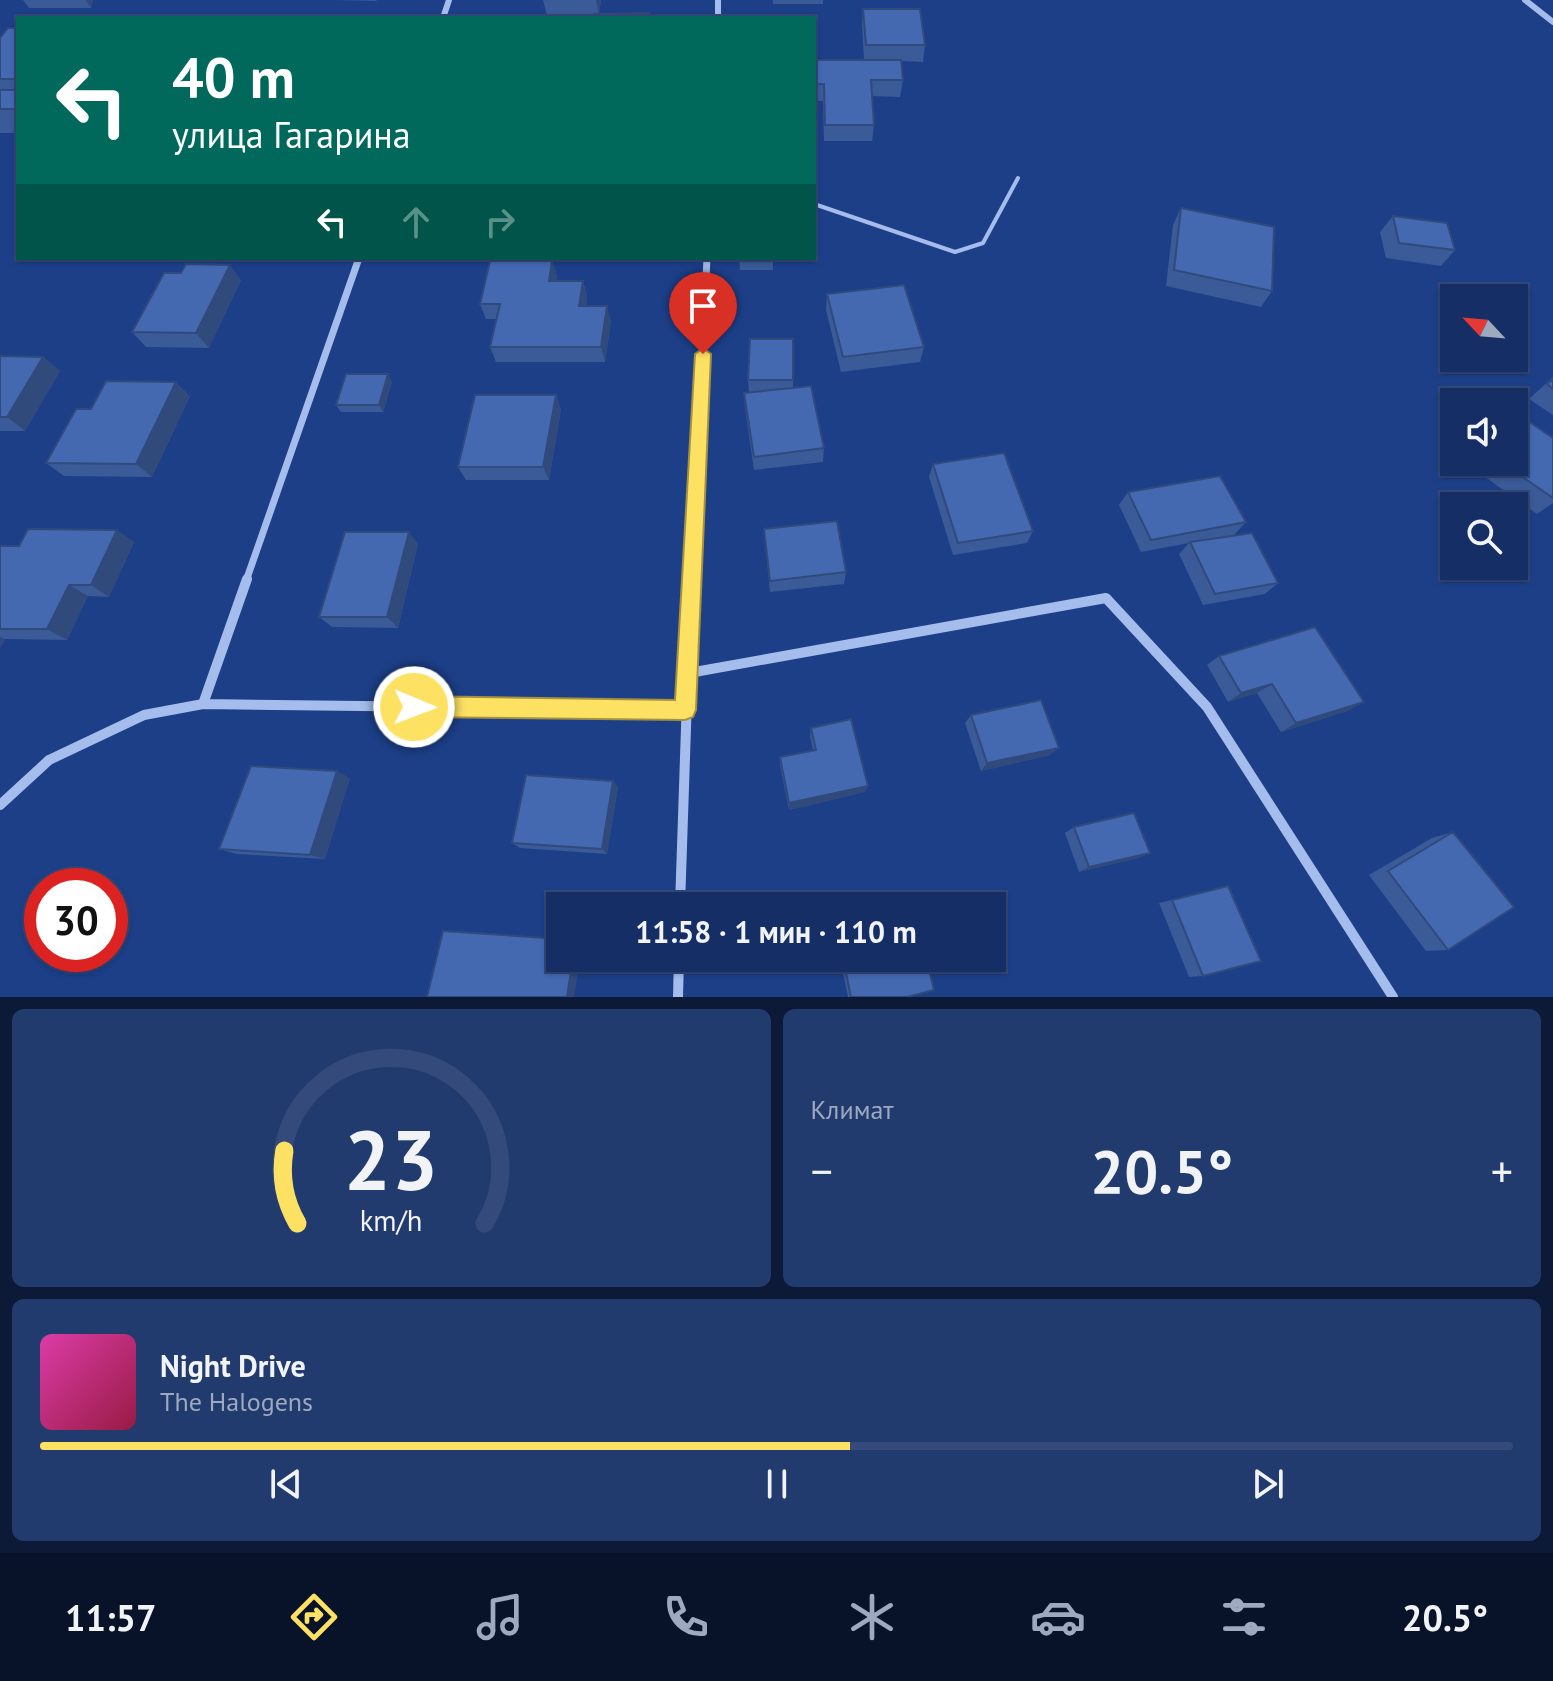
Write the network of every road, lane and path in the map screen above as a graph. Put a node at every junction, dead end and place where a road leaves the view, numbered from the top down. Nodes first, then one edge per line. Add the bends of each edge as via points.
1 (1525, 0) edge
2 (1553, 22) edge
3 (1018, 178) dead end
4 (816, 205) edge
5 (358, 260) edge
6 (707, 260) edge
7 (689, 673) junction
8 (203, 704) junction
9 (685, 710) junction
10 (0, 805) edge
11 (680, 892) edge
12 (679, 972) edge
13 (678, 997) edge
14 (1393, 997) edge

1 - 2 street
3 - 4 lane via 983,243 955,252
5 - 8 street
6 - 7 street
7 - 9 street
7 - 14 street via 1106,598 1207,707
8 - 9 street
8 - 10 street via 144,715 49,760
9 - 11 street
12 - 13 street

